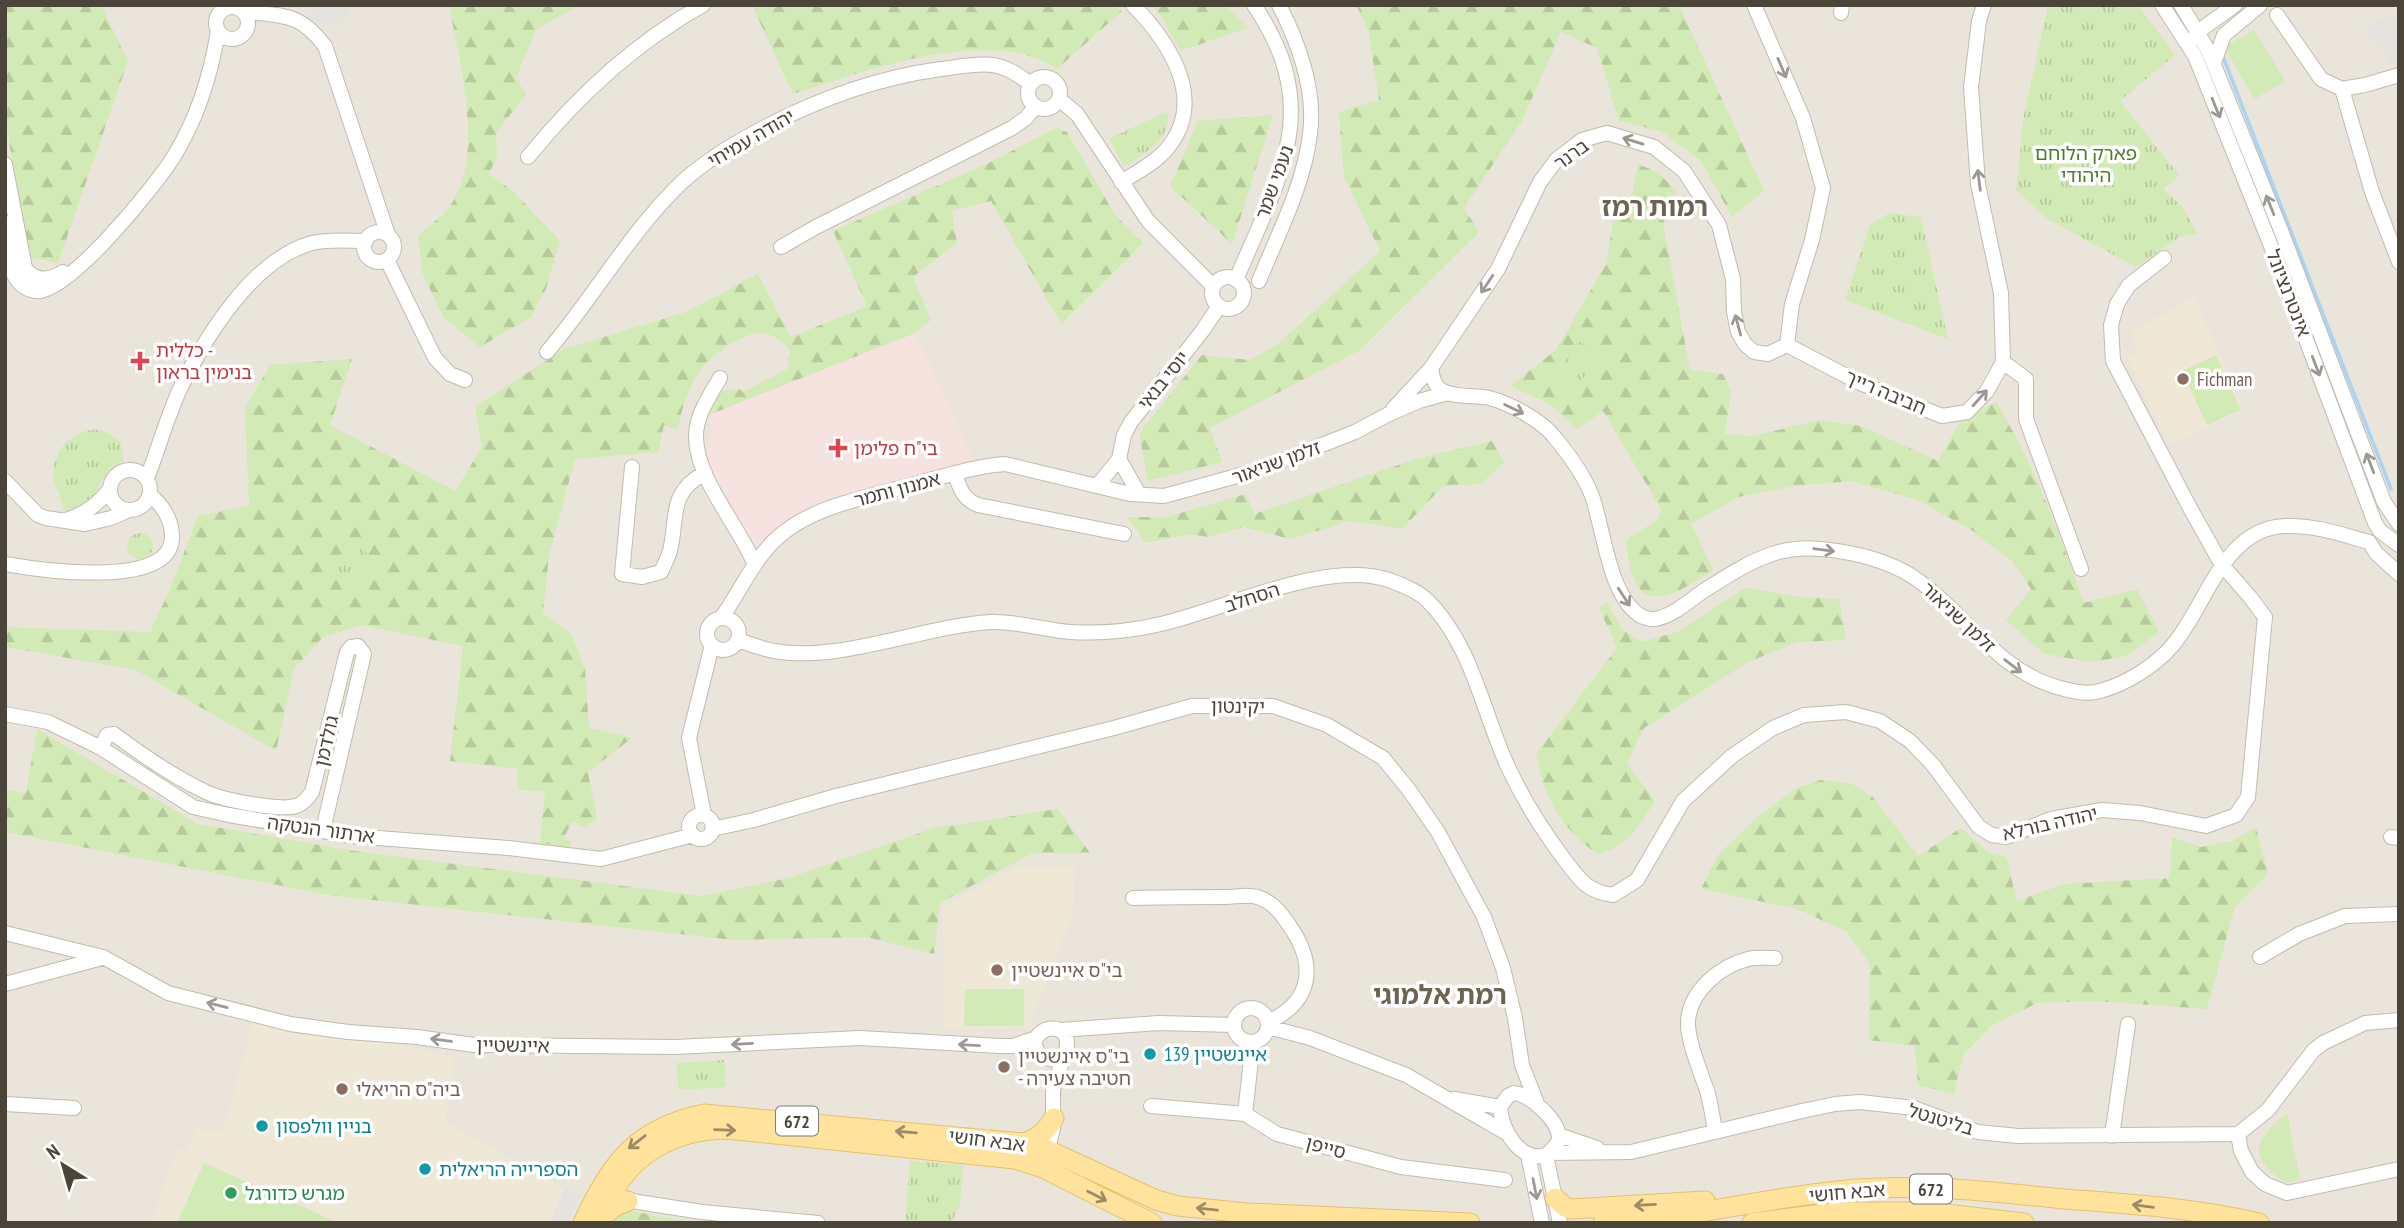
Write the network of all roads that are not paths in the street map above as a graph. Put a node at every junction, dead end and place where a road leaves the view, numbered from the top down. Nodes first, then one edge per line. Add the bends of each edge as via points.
1 (207, 5) edge
2 (703, 5) edge
3 (1133, 5) edge
4 (1254, 5) edge
5 (1279, 5) edge
6 (1754, 5) edge
7 (1984, 5) edge
8 (2162, 5) edge
9 (2260, 5) edge
10 (2182, 7) edge
11 (2230, 9) edge
12 (243, 11) junction
13 (2277, 15) dead end
14 (219, 16) edge
15 (278, 16) junction
16 (2229, 29) junction
17 (245, 32) junction
18 (2202, 37) junction
19 (231, 39) junction
20 (2189, 45) junction
21 (212, 64) junction
22 (2214, 65) junction
23 (2399, 75) edge
24 (1031, 84) junction
25 (2342, 89) junction
26 (1059, 99) junction
27 (1035, 106) junction
28 (528, 157) dead end
29 (5, 164) edge
30 (1121, 182) junction
31 (378, 202) junction
32 (5, 223) edge
33 (388, 235) junction
34 (369, 238) junction
35 (326, 241) junction
36 (782, 247) dead end
37 (91, 255) junction
38 (2164, 258) dead end
39 (377, 260) junction
40 (2399, 262) edge
41 (1236, 279) junction
42 (1259, 281) dead end
43 (1213, 286) junction
44 (1219, 306) junction
45 (1787, 345) junction
46 (547, 352) dead end
47 (2003, 362) junction
48 (1431, 368) junction
49 (720, 378) dead end
50 (465, 380) dead end
51 (1448, 393) junction
52 (1387, 415) junction
53 (1119, 459) junction
54 (632, 467) dead end
55 (705, 473) junction
56 (143, 474) junction
57 (955, 474) junction
58 (5, 481) edge
59 (1097, 486) junction
60 (110, 489) junction
61 (150, 495) junction
62 (1139, 495) junction
63 (133, 509) junction
64 (167, 518) junction
65 (61, 521) junction
66 (2399, 524) edge
67 (2380, 531) junction
68 (2399, 531) edge
69 (1124, 534) dead end
70 (2369, 542) junction
71 (2399, 545) edge
72 (5, 564) edge
73 (755, 565) junction
74 (2222, 565) junction
75 (2081, 569) dead end
76 (2399, 574) edge
77 (727, 620) junction
78 (738, 640) junction
79 (718, 648) junction
80 (5, 714) edge
81 (101, 748) junction
82 (700, 824) junction
83 (323, 830) junction
84 (1595, 893) joint
85 (1133, 898) dead end
86 (2399, 915) edge
87 (5, 933) edge
88 (103, 957) junction
89 (2260, 957) dead end
90 (1775, 958) dead end
91 (5, 984) edge
92 (2399, 1020) edge
93 (1268, 1024) junction
94 (2127, 1024) dead end
95 (1234, 1026) junction
96 (1098, 1027) junction
97 (1060, 1030) junction
98 (1036, 1038) junction
99 (1253, 1042) junction
100 (1065, 1049) junction
101 (1044, 1059) junction
102 (1522, 1065) junction
103 (1054, 1087) junction
104 (1514, 1093) junction
105 (1446, 1097) junction
106 (5, 1104) edge
107 (1151, 1106) dead end
108 (1538, 1106) junction
109 (1500, 1107) junction
110 (74, 1108) dead end
111 (1245, 1114) junction
112 (1054, 1118) junction
113 (1715, 1132) junction
114 (1508, 1134) junction
115 (2238, 1134) junction
116 (1559, 1135) junction
117 (2112, 1136) junction
118 (1023, 1143) junction
119 (1608, 1152) junction
120 (1547, 1154) junction
121 (1528, 1155) junction
122 (1046, 1159) junction
123 (2399, 1168) edge
124 (1505, 1180) dead end
125 (623, 1188) junction
126 (1858, 1189) junction
127 (1555, 1198) junction
128 (1928, 1212) junction
129 (594, 1221) edge
130 (818, 1223) edge
131 (1152, 1223) edge
132 (1471, 1223) edge
133 (1542, 1223) edge
134 (1560, 1223) edge
135 (1604, 1223) edge
136 (1752, 1223) edge
137 (1832, 1223) edge
138 (2024, 1223) edge
139 (2259, 1223) edge

1 - 14 street
2 - 28 street via 612,71
3 - 30 street via 1174,58 1185,101 1178,129 1165,151
4 - 41 street, נעמי שמר via 1280,51 1293,114 1284,163
5 - 42 street via 1308,81 1310,134 1289,209
6 -> 45 street via 1803,118 1823,188 1792,304
47 -> 7 street via 2001,293 1978,184 1972,87
8 - 20 street, אינטרנציונל
9 - 16 street
10 - 11 street via 2201,17
10 - 18 street, אינטרנציונל
11 - 18 street
12 - 14 street via 234,6
12 - 15 street
12 - 17 street via 248,21
13 - 25 street via 2321,79
14 - 19 street via 221,35
14 - 21 street
15 - 17 street
15 - 31 street via 306,24 325,46
16 - 18 street
16 - 22 street via 2220,41
17 - 19 street
18 - 20 street
18 - 22 street, אינטרנציונל
19 - 21 street
20 -> 67 street, אינטרנציונל
21 - 37 street via 175,155
66 -> 22 street, אינטרנציונל via 2384,502
23 - 25 street
24 - 26 street via 1049,78 1060,89
24 - 27 street via 1028,93
24 - 46 street, יהודה עמיחי via 993,65 914,72 848,89 748,136 705,163 666,198
25 - 40 street via 2372,192
26 - 27 street via 1046,108
26 - 30 street via 1077,114
27 - 36 street via 1012,128
29 - 37 street via 25,268 31,276 43,280 58,275
30 - 43 street via 1147,220
31 - 33 street
31 - 34 street
32 - 37 street via 12,269 33,291 43,292 57,284
33 - 34 street via 380,232
33 - 39 street via 393,255
34 - 35 street
34 - 39 street via 365,250
35 - 39 street
35 - 56 street via 286,255 254,279 235,301 181,388
38 - 74 street via 2129,285 2117,304 2111,325 2113,361
39 - 50 street via 404,296 443,368
41 - 43 street via 1226,277
41 - 44 street via 1243,292 1241,301 1228,309
43 - 44 street via 1212,295
44 - 53 street, יוסי בנאי via 1131,422
45 -> 47 street, חביבה רייך via 1860,383 1942,416 1967,412 1987,391
45 -> 48 street, ברנר via 1768,354 1754,352 1745,344 1736,322 1733,279 1719,225 1685,171 1654,147 1607,133 1582,140 1557,159 1539,182 1498,268
47 - 75 street via 2026,379 2026,419
48 - 51 street via 1437,387
48 - 52 street, ברנר
49 - 55 street via 706,402 696,438
51 - 52 street, זלמן שניאור
51 -> 74 street, זלמן שניאור via 1492,398 1549,429 1591,494 1617,586 1627,604 1647,619 1671,613 1772,554 1815,548 1864,556 1898,568 1930,589 2016,670 2047,685 2097,692 2138,674 2171,648
52 - 62 street, זלמן שניאור via 1255,471 1164,496
53 - 59 street, יוסי בנאי
53 - 62 street
54 - 55 street via 622,574 642,577 660,572 670,552 676,502 693,479
55 - 73 street
56 - 60 street via 127,470 118,474
56 - 61 street
57 - 59 street, אמנון ותמר via 1005,464
57 - 69 street via 962,493 978,505
57 - 73 street, אמנון ותמר via 819,513 785,530
58 - 65 street via 38,515
59 - 62 street, זלמן שניאור
60 - 63 street via 118,506
60 - 65 street via 86,513
61 - 63 street via 146,503
61 - 64 street
63 - 64 street via 154,510
63 - 65 street via 85,524
64 - 72 street via 172,525 172,549 149,566 121,572
67 - 68 street
67 - 70 street
67 - 71 street
70 - 74 street, זלמן שניאור via 2313,526 2274,527 2246,540
70 - 76 street
73 - 77 street, אמנון ותמר
74 - 84 street, יהודה בורלא via 2265,617 2248,797 2236,815 2206,826 2102,810 2051,819 2006,837 1992,835 1979,827 1910,741 1880,721 1846,712 1804,715 1773,728 1732,756 1683,801 1637,880 1613,895
77 - 78 street via 739,631
77 - 79 street via 709,627 707,637
78 - 79 street via 731,648
78 - 84 street, הסחלב via 774,652 820,653 993,622 1069,632 1120,632 1329,576 1386,579 1412,589 1442,619 1473,673 1508,767 1547,836
79 - 82 street via 707,670 689,738
80 - 81 street, ארתור הנטקה via 48,722
81 - 83 street, ארתור הנטקה via 193,807
81 - 83 street, גולדמן via 107,735 114,734 210,793 295,806 312,792 347,652 358,646 364,654
82 - 83 street, ארתור הנטקה via 660,845 601,859
82 - 102 street, יקינטון via 754,820 1192,706 1273,706 1327,725 1383,758 1409,790 1438,832 1484,917 1503,968
85 - 93 street via 1257,897 1276,907 1307,960 1300,999
86 - 89 street via 2345,916 2299,934
87 - 88 street, איינשטיין
88 - 91 street
98 -> 88 street, איינשטיין via 1013,1046 860,1038 675,1047 474,1045 290,1024 168,993
90 - 113 street via 1735,963 1699,991 1691,1007 1688,1023
92 - 115 street via 2365,1023 2323,1043 2268,1110
93 - 95 street via 1263,1012 1252,1008 1237,1015
93 - 99 street via 1263,1037
93 - 105 street via 1406,1075
94 - 117 street
95 - 96 street via 1159,1023
95 - 99 street via 1238,1036
96 - 97 street
96 - 100 street
97 - 98 street via 1049,1028
97 - 100 street via 1066,1039
98 - 101 street via 1037,1053
99 - 111 street
100 - 101 street via 1055,1060
100 - 103 street
101 - 103 street
102 - 104 street, יקינטון
102 - 108 street, יקינטון
103 - 112 street
104 - 108 street
104 - 109 street
105 - 109 street
105 - 114 street
106 - 110 street
107 - 111 street, סייפן
108 - 116 street
109 - 114 street
111 - 124 street, סייפן via 1278,1134 1401,1167
112 - 118 main road via 1045,1132
112 - 122 street
113 - 117 street, בליטנטל via 1860,1102 1914,1108 1978,1132
113 - 119 street, בליטנטל via 1631,1152
114 - 121 street
115 - 117 street, בליטנטל
115 - 123 street via 2252,1172 2265,1184 2287,1193
116 - 119 street, בליטנטל
116 - 120 street
118 - 122 main road, אבא חושי / 672
118 -> 125 main road, אבא חושי / 672 via 704,1114 651,1132 629,1148
119 - 120 street, בליטנטל
120 - 121 street
120 - 127 street
121 -> 133 street
125 -> 122 main road, אבא חושי / 672 via 634,1164 662,1144 705,1130
122 -> 131 main road, אבא חושי / 672
132 -> 122 main road, אבא חושי / 672 via 1178,1206
125 - 129 main road via 616,1206
125 - 129 main road, אבא חושי / 672 via 600,1188
125 - 130 street via 702,1212
126 -> 127 main road via 1798,1184 1709,1200 1571,1209
126 - 135 main road, אבא חושי / 672
139 -> 126 main road, אבא חושי / 672 via 2139,1205 1989,1192
127 - 134 street
128 - 136 main road, אבא חושי / 672 via 1838,1212
128 - 137 main road
128 - 138 main road, אבא חושי / 672

